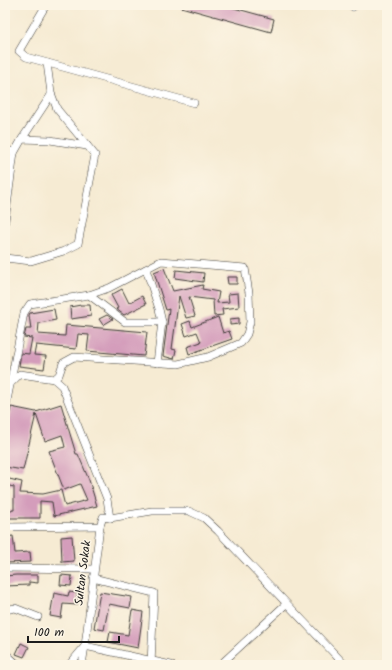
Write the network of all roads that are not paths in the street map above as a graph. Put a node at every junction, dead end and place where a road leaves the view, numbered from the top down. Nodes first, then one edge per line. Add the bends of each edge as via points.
1 (46, 5) edge
2 (47, 63) junction
3 (51, 95) junction
4 (194, 103) dead end
5 (22, 139) junction
6 (88, 146) junction
7 (5, 148) edge
8 (14, 153) junction
9 (5, 220) edge
10 (5, 258) edge
11 (146, 269) junction
12 (89, 294) junction
13 (162, 322) junction
14 (157, 363) junction
15 (54, 379) junction
16 (10, 385) junction
17 (5, 411) edge
18 (110, 518) junction
19 (100, 526) junction
20 (5, 527) edge
21 (5, 568) edge
22 (94, 569) junction
23 (93, 578) junction
24 (286, 604) junction
25 (6, 607) edge
26 (38, 617) dead end
27 (85, 646) junction
28 (5, 652) edge
29 (151, 663) edge
30 (18, 665) edge
31 (69, 665) edge
32 (82, 665) edge
33 (171, 665) edge
34 (220, 665) edge
35 (345, 665) edge

1 - 2 street via 19,51 26,57
2 - 3 street
2 - 4 street
3 - 5 street
3 - 6 street via 57,109
5 - 6 street
5 - 8 street
6 - 10 street via 95,154 78,244 31,261
7 - 8 street
8 - 9 street
11 - 12 street via 109,288
11 - 13 street
11 - 14 street via 160,262 245,268 249,293 250,322 241,343 194,361 178,364
12 - 13 street via 125,322
12 - 16 street via 30,304 24,313
13 - 14 street
14 - 15 street via 74,357 63,363 59,375
15 - 16 street via 20,374
15 - 18 street via 62,386 107,499
16 - 17 street
18 - 19 street via 103,517
18 - 24 street via 168,510 189,511 204,518
19 - 20 street
19 - 22 street, Sultan Sokak
21 - 22 street
22 - 23 street, Sultan Sokak
23 - 27 street, Sultan Sokak
23 - 29 street via 154,592
24 - 34 street
24 - 35 street
25 - 26 street via 24,610
27 - 29 street
27 - 31 street
27 - 32 street, Sultan Sokak
28 - 30 street
29 - 33 street

